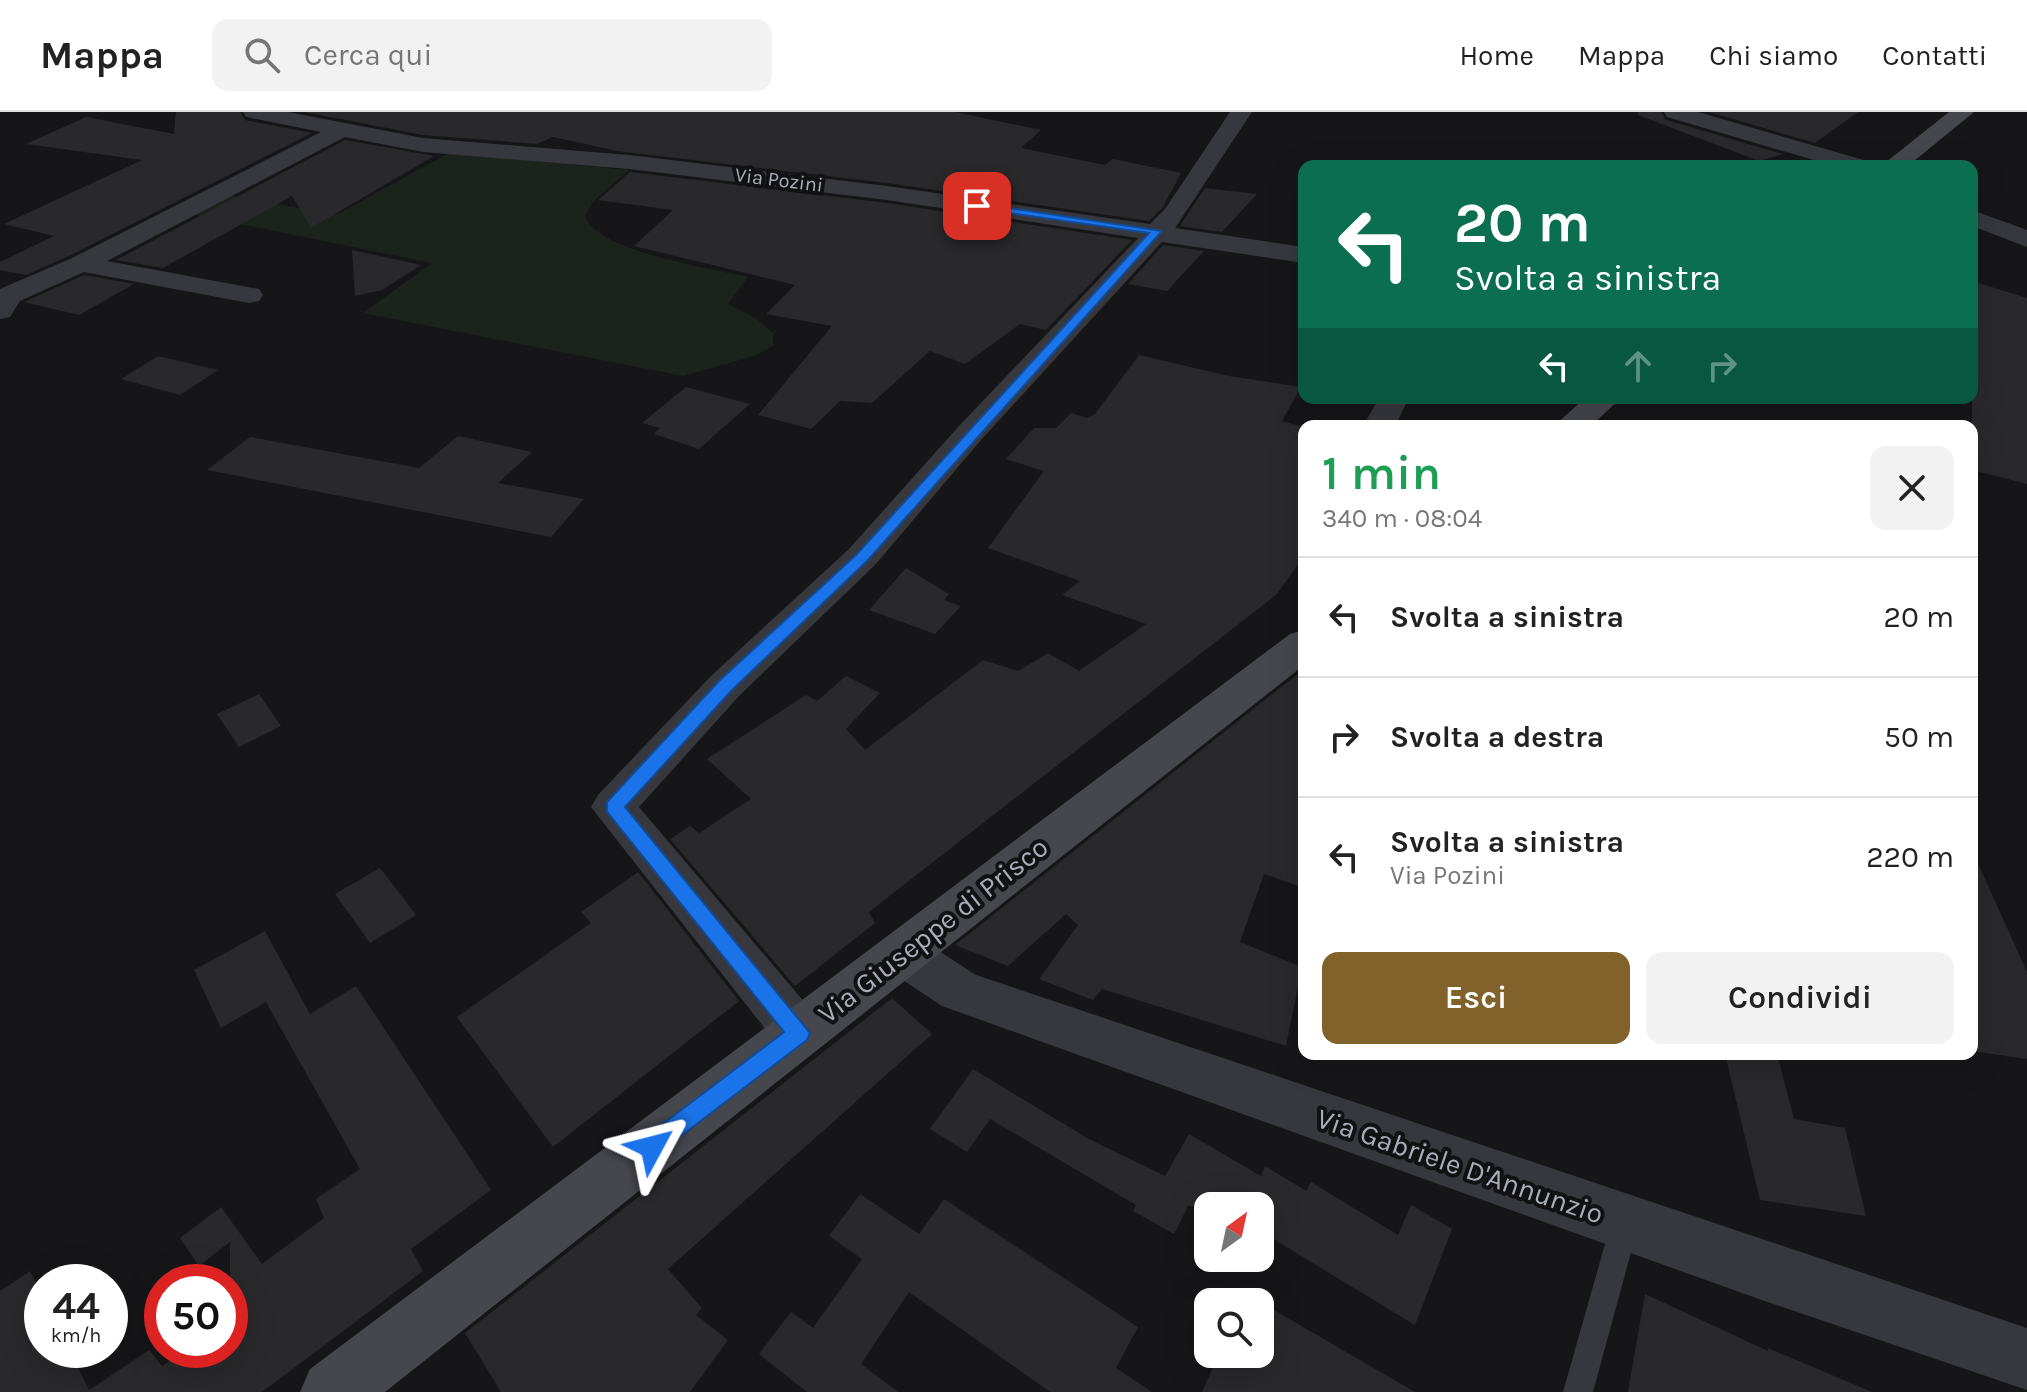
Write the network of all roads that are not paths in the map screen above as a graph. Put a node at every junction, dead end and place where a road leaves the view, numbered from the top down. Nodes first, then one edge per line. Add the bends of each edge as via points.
1 (254, 112) edge
2 (1241, 112) edge
3 (1675, 112) edge
4 (1963, 112) edge
5 (382, 118) dead end
6 (349, 130) junction
7 (1839, 160) edge
8 (1901, 160) edge
9 (1978, 219) edge
10 (1157, 231) junction
11 (2027, 239) edge
12 (1298, 254) edge
13 (81, 264) junction
14 (249, 295) dead end
15 (0, 311) edge
16 (1598, 404) edge
17 (1578, 420) edge
18 (1298, 649) edge
19 (902, 953) junction
20 (799, 1033) junction
21 (1625, 1223) junction
22 (2027, 1359) edge
23 (333, 1392) edge
24 (1578, 1392) edge

1 - 6 street, Via Pozini
2 - 10 street via 1174,214
3 - 7 street
4 - 8 main road
5 - 6 street
6 - 10 street, Via Pozini via 423,145 629,162
6 - 13 street
9 - 11 street
10 - 12 street, Via Pozini
10 - 20 street via 862,557 725,686 613,807
13 - 14 street
13 - 15 street via 10,295
16 - 17 main road
18 - 19 main road, Via Giuseppe di Prisco
19 - 20 main road, Via Giuseppe di Prisco
19 - 21 street, Via Gabriele D'Annunzio via 960,991
20 - 23 main road, Via Giuseppe di Prisco
21 - 22 street, Via Gabriele D'Annunzio
21 - 24 lane

